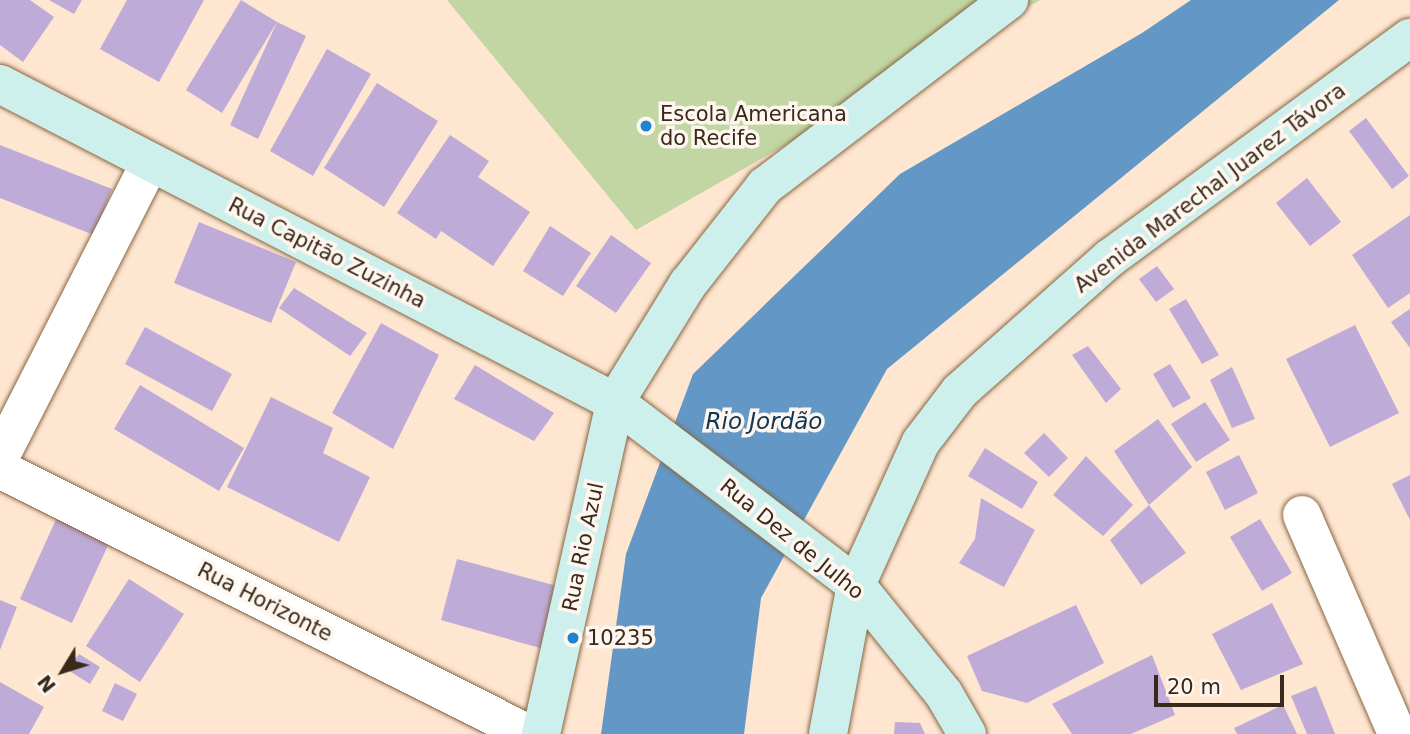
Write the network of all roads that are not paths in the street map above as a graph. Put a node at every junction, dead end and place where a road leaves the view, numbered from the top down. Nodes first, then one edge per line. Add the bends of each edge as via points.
1 (1009, 0) edge
2 (1410, 38) edge
3 (0, 84) edge
4 (150, 162) junction
5 (615, 402) junction
6 (651, 426) joint
7 (0, 457) edge
8 (0, 470) edge
9 (1302, 515) dead end
10 (856, 585) junction
11 (1397, 708) edge
12 (529, 734) edge
13 (541, 734) edge
14 (828, 734) edge
15 (967, 734) edge

1 - 5 main road via 765,186 688,284
2 - 10 main road, Avenida Marechal Juarez Távora via 1110,258 960,391 921,442
3 - 4 main road, Rua Capitão Zuzinha
4 - 5 main road, Rua Capitão Zuzinha
4 - 7 street
5 - 6 main road, Rua Capitão Zuzinha
5 - 13 main road, Rua Rio Azul
6 - 10 main road, Rua Dez de Julho
8 - 12 street, Rua Horizonte
9 - 11 street
10 - 14 main road
10 - 15 main road, Rua Dez de Julho via 944,694

